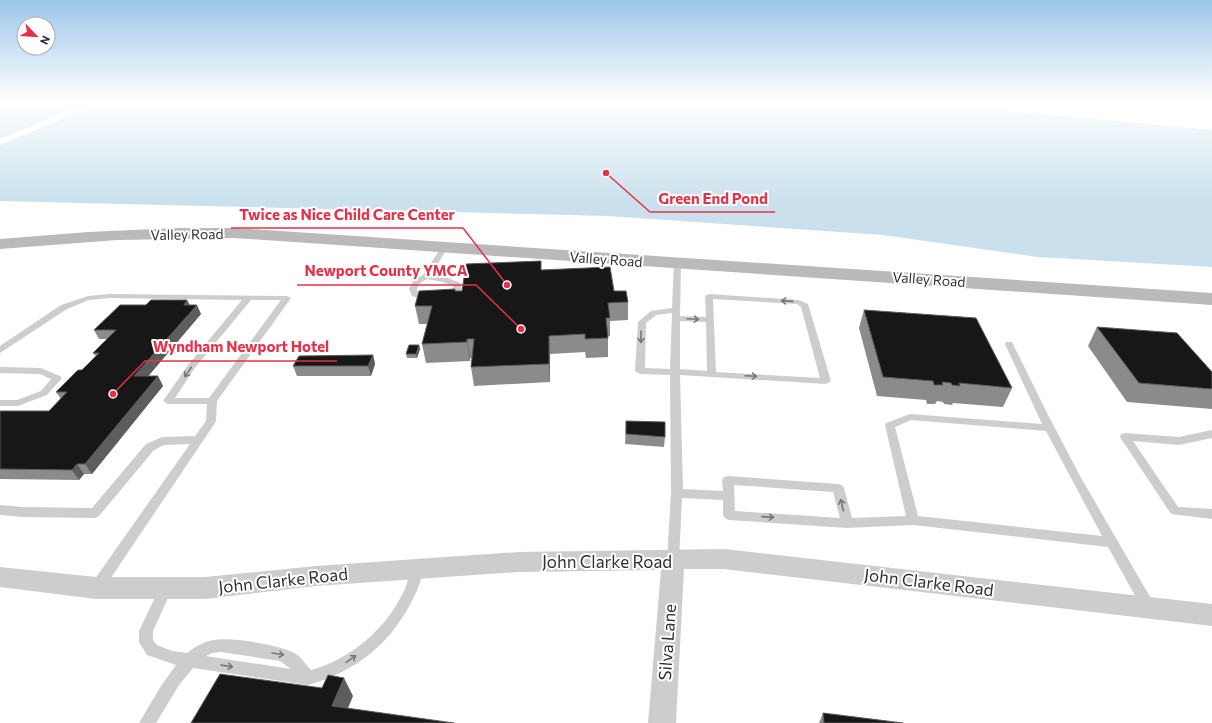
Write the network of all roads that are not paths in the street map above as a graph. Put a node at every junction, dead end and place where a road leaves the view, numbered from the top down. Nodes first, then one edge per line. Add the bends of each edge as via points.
1 (0, 244) edge
2 (444, 247) junction
3 (678, 264) junction
4 (426, 276) junction
5 (248, 298) junction
6 (1212, 299) edge
7 (435, 300) edge
8 (445, 301) edge
9 (676, 314) junction
10 (710, 320) junction
11 (1009, 344) dead end
12 (0, 350) edge
13 (0, 370) edge
14 (675, 372) junction
15 (712, 374) junction
16 (212, 401) junction
17 (0, 403) edge
18 (1050, 428) junction
19 (1212, 434) edge
20 (198, 440) junction
21 (677, 493) junction
22 (729, 496) junction
23 (0, 510) edge
24 (1212, 514) edge
25 (913, 520) junction
26 (847, 523) junction
27 (1111, 542) junction
28 (673, 561) junction
29 (416, 569) junction
30 (0, 577) edge
31 (96, 588) junction
32 (166, 588) junction
33 (1148, 608) junction
34 (1212, 615) edge
35 (188, 660) junction
36 (308, 678) junction
37 (147, 723) edge
38 (662, 723) edge

1 - 2 main road, Valley Road via 90,236 212,233
2 - 3 main road, Valley Road
2 - 4 lane
3 - 6 main road, Valley Road
3 - 9 lane
4 - 7 lane via 417,282 413,289 415,294
4 - 8 lane via 457,285 455,298
5 - 12 lane via 88,298 64,307
5 - 16 lane via 287,298
5 -> 16 lane via 191,367 168,401
9 -> 10 lane
9 - 14 lane
9 -> 14 lane via 654,312 642,322 640,370
10 - 15 lane
15 -> 10 lane via 826,380 805,306 799,302 709,296
11 - 18 lane
13 - 17 lane via 41,372 57,378 44,393 18,403
14 - 15 lane
14 - 21 lane
16 - 20 lane via 211,421
18 - 25 lane via 910,417 890,425
18 - 27 lane
19 - 24 lane via 1179,440 1125,437 1175,511
20 - 23 lane via 162,441 150,447 95,513
20 - 31 lane
21 - 22 lane
21 - 28 lane
22 -> 26 lane via 729,515
26 -> 22 lane via 838,488 728,480
25 - 26 lane
25 - 27 lane
27 - 33 lane
28 - 29 street, John Clarke Road via 519,562
28 - 33 street, John Clarke Road via 724,559
28 - 38 street, Silva Lane
29 - 32 street, John Clarke Road via 205,588
36 -> 29 lane via 339,668 380,636 401,609 410,591
30 - 31 street, John Clarke Road
31 - 32 street, John Clarke Road
32 - 35 lane via 146,631 146,642 152,650 162,655
33 - 34 street, John Clarke Road
35 -> 36 lane
35 -> 36 lane via 209,647 229,646 286,655 297,662
35 - 37 lane

